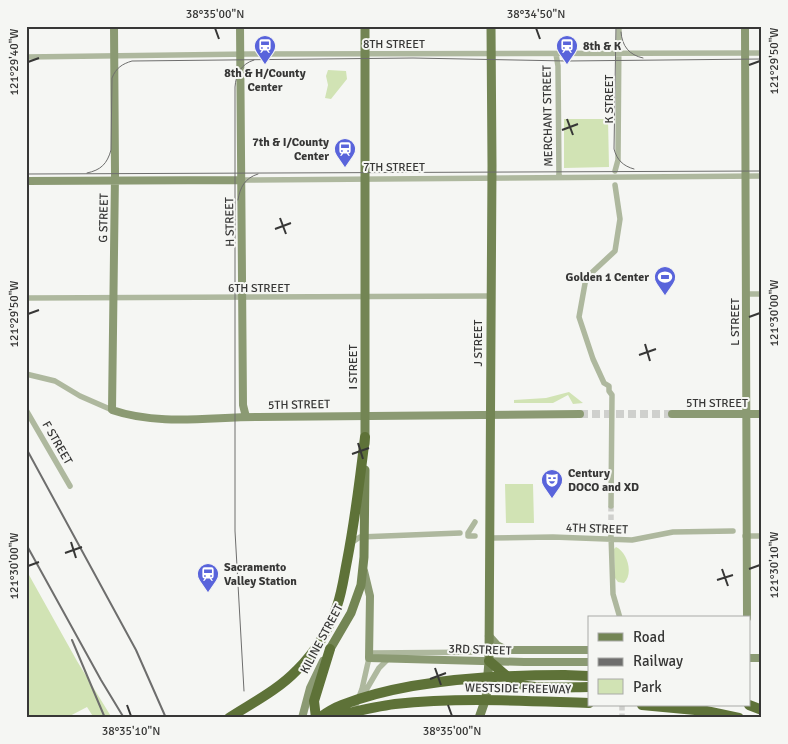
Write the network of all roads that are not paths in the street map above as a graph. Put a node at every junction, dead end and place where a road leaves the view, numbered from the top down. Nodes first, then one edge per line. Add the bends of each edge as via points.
1 (114, 26) edge
2 (240, 26) edge
3 (366, 26) edge
4 (492, 26) edge
5 (619, 26) edge
6 (744, 26) edge
7 (745, 53) junction
8 (762, 53) edge
9 (240, 54) junction
10 (366, 54) junction
11 (492, 54) junction
12 (556, 54) junction
13 (619, 54) junction
14 (26, 57) edge
15 (114, 57) junction
16 (615, 171) dead end
17 (745, 176) junction
18 (762, 176) edge
19 (559, 177) junction
20 (492, 178) junction
21 (366, 179) junction
22 (26, 180) edge
23 (115, 180) junction
24 (241, 180) junction
25 (615, 185) dead end
26 (746, 294) junction
27 (762, 294) edge
28 (491, 296) junction
29 (366, 297) junction
30 (26, 298) edge
31 (242, 298) junction
32 (114, 299) junction
33 (26, 374) edge
34 (26, 410) edge
35 (112, 410) junction
36 (490, 414) junction
37 (580, 414) tunnel mouth
38 (672, 414) tunnel mouth
39 (746, 414) junction
40 (762, 414) edge
41 (365, 416) junction
42 (246, 417) junction
43 (365, 437) junction
44 (70, 486) dead end
45 (611, 506) tunnel mouth
46 (475, 522) dead end
47 (733, 531) dead end
48 (460, 533) dead end
49 (475, 536) dead end
50 (745, 536) junction
51 (762, 536) edge
52 (364, 537) junction
53 (611, 537) junction
54 (490, 538) junction
55 (351, 542) junction
56 (364, 571) junction
57 (619, 616) edge
58 (747, 616) edge
59 (489, 636) junction
60 (330, 649) joint
61 (588, 650) edge
62 (370, 656) junction
63 (489, 656) junction
64 (388, 659) junction
65 (588, 662) edge
66 (588, 676) edge
67 (588, 687) edge
68 (311, 699) junction
69 (588, 703) edge
70 (356, 704) junction
71 (750, 705) edge
72 (653, 706) edge
73 (762, 710) edge
74 (229, 718) edge
75 (302, 718) edge
76 (318, 718) edge
77 (328, 718) edge
78 (351, 718) edge
79 (479, 718) edge
80 (739, 718) edge

1 - 15 main road, G STREET
2 - 9 main road, H STREET
3 - 10 main road, I STREET
4 - 11 main road, J STREET
5 - 13 street, K STREET
6 - 7 main road, L STREET
7 - 8 street, 8TH STREET
7 - 13 street, 8TH STREET
7 - 17 main road, L STREET
9 - 10 street, 8TH STREET
9 - 15 street, 8TH STREET
9 - 24 main road, H STREET
10 - 11 street, 8TH STREET
10 - 21 main road, I STREET
11 - 12 street, 8TH STREET
11 - 20 main road, J STREET
12 - 13 street, 8TH STREET
12 - 19 street, MERCHANT STREET
13 - 16 street, K STREET via 618,160
14 - 15 street, 8TH STREET
15 - 23 main road, G STREET
17 - 18 street, 7TH STREET
17 - 19 street, 7TH STREET
17 - 26 main road, L STREET
19 - 20 street, 7TH STREET
20 - 21 street, 7TH STREET
20 - 28 main road, J STREET
21 - 24 street, 7TH STREET
21 - 29 main road, I STREET
22 - 23 main road, 7TH STREET
23 - 24 main road, 7TH STREET
23 - 32 main road, G STREET
24 - 31 main road, H STREET
25 - 45 street via 620,219 615,251 586,278 580,317 584,336 612,395
26 - 27 street
26 - 39 main road, L STREET
28 - 29 street, 6TH STREET
28 - 36 main road, J STREET
29 - 31 street, 6TH STREET
29 - 41 main road, I STREET
30 - 32 street, 6TH STREET
31 - 32 street, 6TH STREET
31 - 42 main road, H STREET via 243,405
32 - 35 main road, G STREET
33 - 35 street, 5TH STREET via 55,381
34 - 44 street, F STREET
35 - 42 main road, 5TH STREET via 137,417 171,420
36 - 37 main road, 5TH STREET
36 - 41 main road, 5TH STREET
36 - 54 main road, J STREET
38 - 39 main road, 5TH STREET
39 - 40 main road, 5TH STREET
39 - 50 main road, L STREET
41 - 42 main road, 5TH STREET
41 - 43 main road, I STREET
43 - 52 main road, I STREET
43 - 55 highway
46 - 49 street via 468,533 468,536
47 - 53 street, 4TH STREET via 673,532 632,540
48 - 52 street
50 - 51 street
50 - 58 main road, L STREET
52 - 55 street
52 - 56 main road, I STREET
53 - 54 street, 4TH STREET
53 - 57 street via 612,594
54 - 59 main road, J STREET
55 - 74 highway via 338,605 329,626 308,658 275,689
56 - 60 main road, KILINE STREET via 355,604
56 - 62 main road, I STREET via 370,596
59 - 61 main road, 3RD STREET via 507,650
59 - 63 main road, J STREET
60 - 68 highway
62 - 63 street, 3RD STREET
62 - 64 main road, 3RD STREET
62 - 70 street, I STREET
63 - 64 main road, 3RD STREET
63 - 65 main road, 3RD STREET
63 - 67 highway via 512,680 522,685
63 - 79 main road, J STREET via 486,698
64 - 70 street, I STREET
66 - 76 highway, bridge via 524,676 426,685 372,695 340,705
68 - 75 main road
68 - 76 highway
69 - 77 highway, WESTSIDE FREEWAY, bridge via 426,701 393,704
70 - 78 street, I STREET
71 - 73 highway
72 - 80 highway

